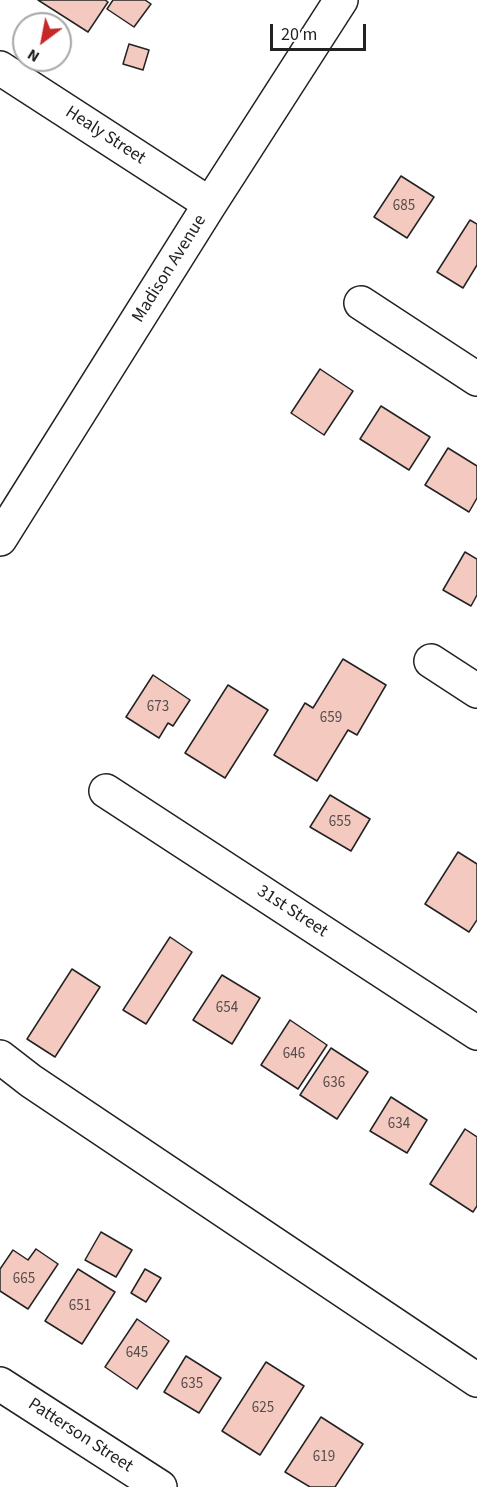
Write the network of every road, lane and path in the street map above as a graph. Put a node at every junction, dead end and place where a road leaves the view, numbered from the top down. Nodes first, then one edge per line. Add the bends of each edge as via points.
1 (341, 0) edge
2 (0, 68) edge
3 (210, 204) junction
4 (361, 303) dead end
5 (477, 379) edge
6 (0, 539) edge
7 (431, 661) dead end
8 (477, 691) edge
9 (106, 791) dead end
10 (477, 1033) edge
11 (0, 1057) edge
12 (477, 1380) edge
13 (0, 1384) edge
14 (160, 1487) edge

1 - 3 street, Madison Avenue
2 - 3 street, Healy Street
3 - 6 street, Madison Avenue
4 - 5 street
7 - 8 street
9 - 10 street, 31st Street
11 - 12 street
13 - 14 street, Patterson Street

